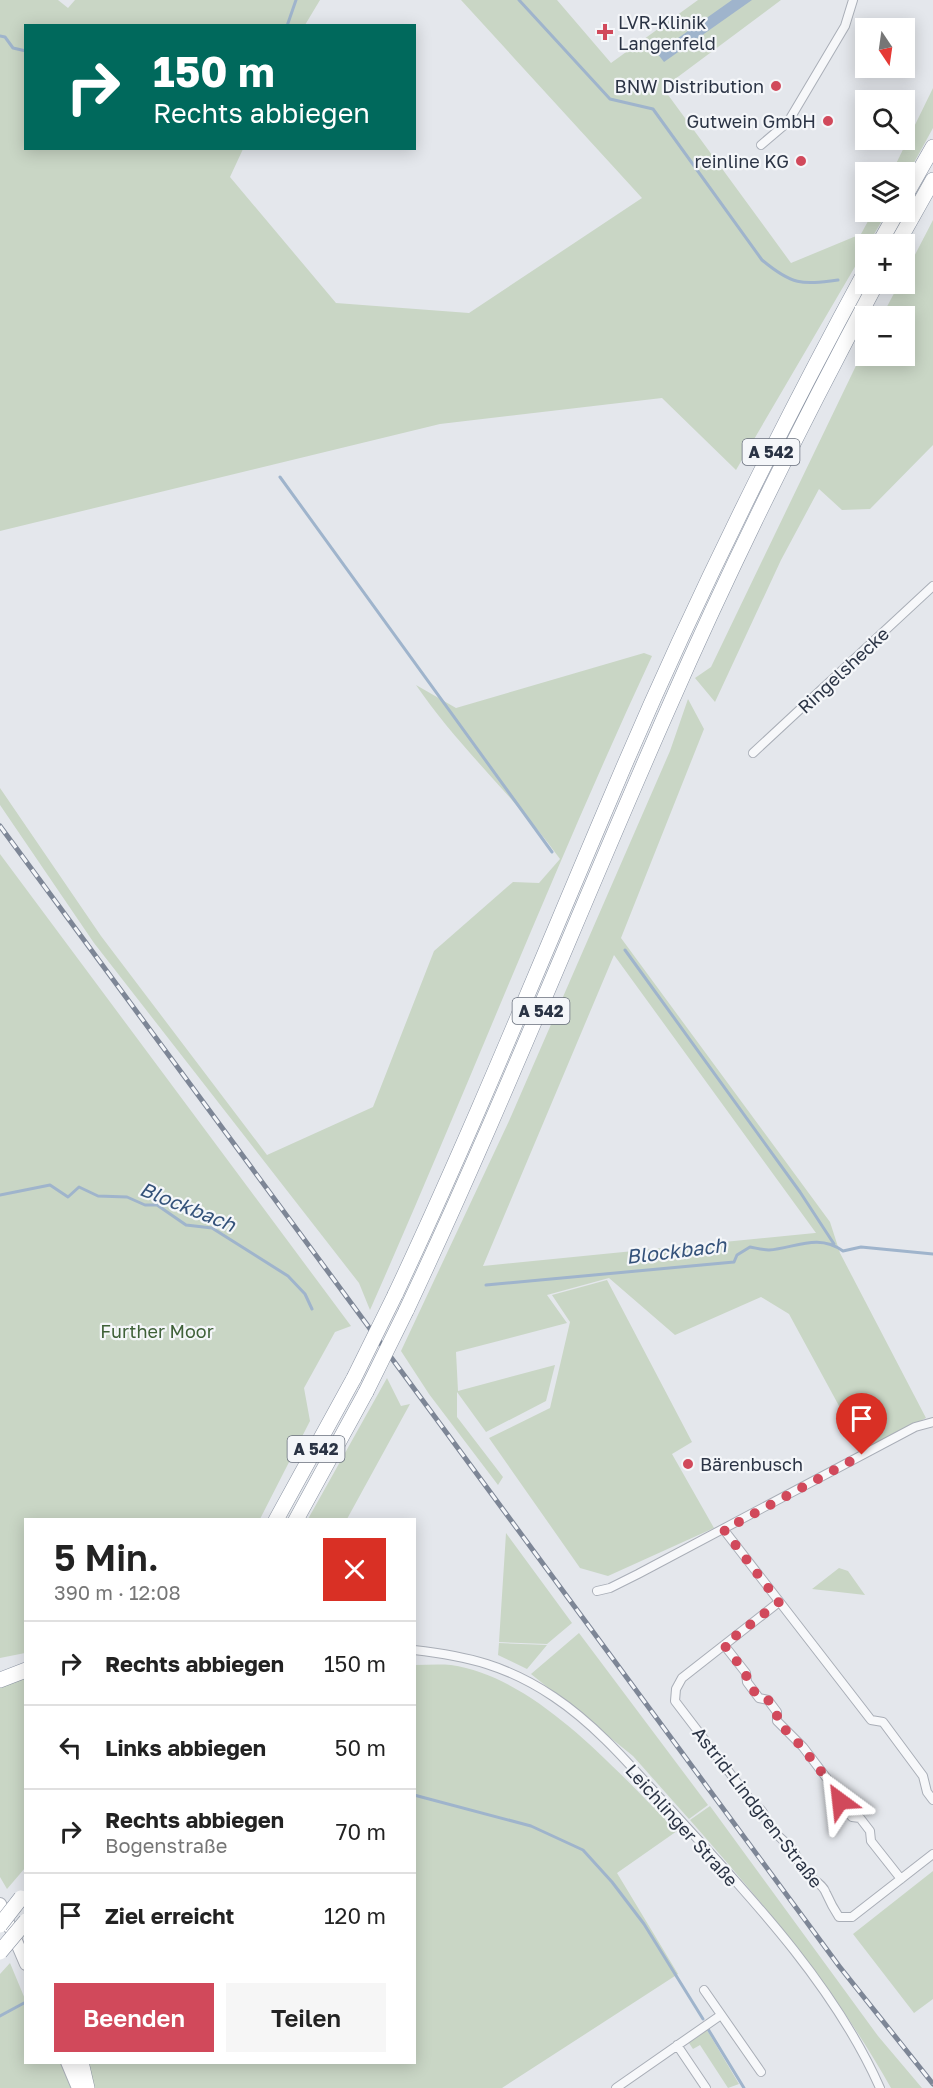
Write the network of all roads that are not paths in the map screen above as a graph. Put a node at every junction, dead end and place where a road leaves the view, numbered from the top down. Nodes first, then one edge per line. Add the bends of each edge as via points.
1 (853, 0) edge
2 (761, 146) dead end
3 (933, 147) edge
4 (915, 179) edge
5 (933, 180) edge
6 (903, 234) edge
7 (855, 291) edge
8 (871, 294) edge
9 (933, 586) edge
10 (753, 753) dead end
11 (933, 1422) edge
12 (277, 1518) edge
13 (297, 1518) edge
14 (724, 1530) junction
15 (597, 1591) dead end
16 (779, 1602) junction
17 (724, 1645) junction
18 (416, 1650) edge
19 (24, 1661) edge
20 (0, 1670) edge
21 (24, 1671) edge
22 (0, 1680) edge
23 (933, 1800) edge
24 (933, 1854) edge
25 (901, 1879) junction
26 (23, 1895) edge
27 (0, 1904) edge
28 (24, 1923) edge
29 (0, 1925) edge
30 (0, 1952) edge
31 (24, 1959) edge
32 (704, 1990) dead end
33 (721, 2015) junction
34 (676, 2045) junction
35 (69, 2064) edge
36 (81, 2064) edge
37 (761, 2072) dead end
38 (78, 2088) edge
39 (87, 2088) edge
40 (616, 2088) edge
41 (706, 2088) edge
42 (880, 2088) edge

1 - 2 street via 844,26 788,122
3 - 4 highway
5 - 6 highway
7 - 12 highway, A 542, bridge via 781,432 657,692 457,1164 354,1378
8 - 13 highway, A 542, bridge via 694,650 471,1172 406,1311
9 - 10 street, Ringelshecke
11 - 14 street via 915,1427
14 - 15 street
14 - 16 street
16 - 17 street, Astrid-Lindgren-Straße
16 - 23 street via 871,1720 883,1722 923,1776
17 - 25 street via 746,1673 747,1682 759,1698 768,1700 777,1712 777,1721 838,1793 852,1817 860,1818 870,1831 871,1841
17 - 25 street, Astrid-Lindgren-Straße via 682,1678 676,1689 675,1701 706,1742 826,1893 839,1917 852,1917
18 - 42 street, Leichlinger Straße via 486,1662 554,1697 589,1724 768,1920 848,2027
19 - 20 highway
21 - 22 highway
24 - 25 street, Astrid-Lindgren-Straße
26 - 29 highway, bridge
27 - 31 main road
28 - 30 highway, bridge
32 - 33 street
33 - 34 street
33 - 37 street
34 - 40 street
34 - 41 street
35 - 38 main road
36 - 39 highway

